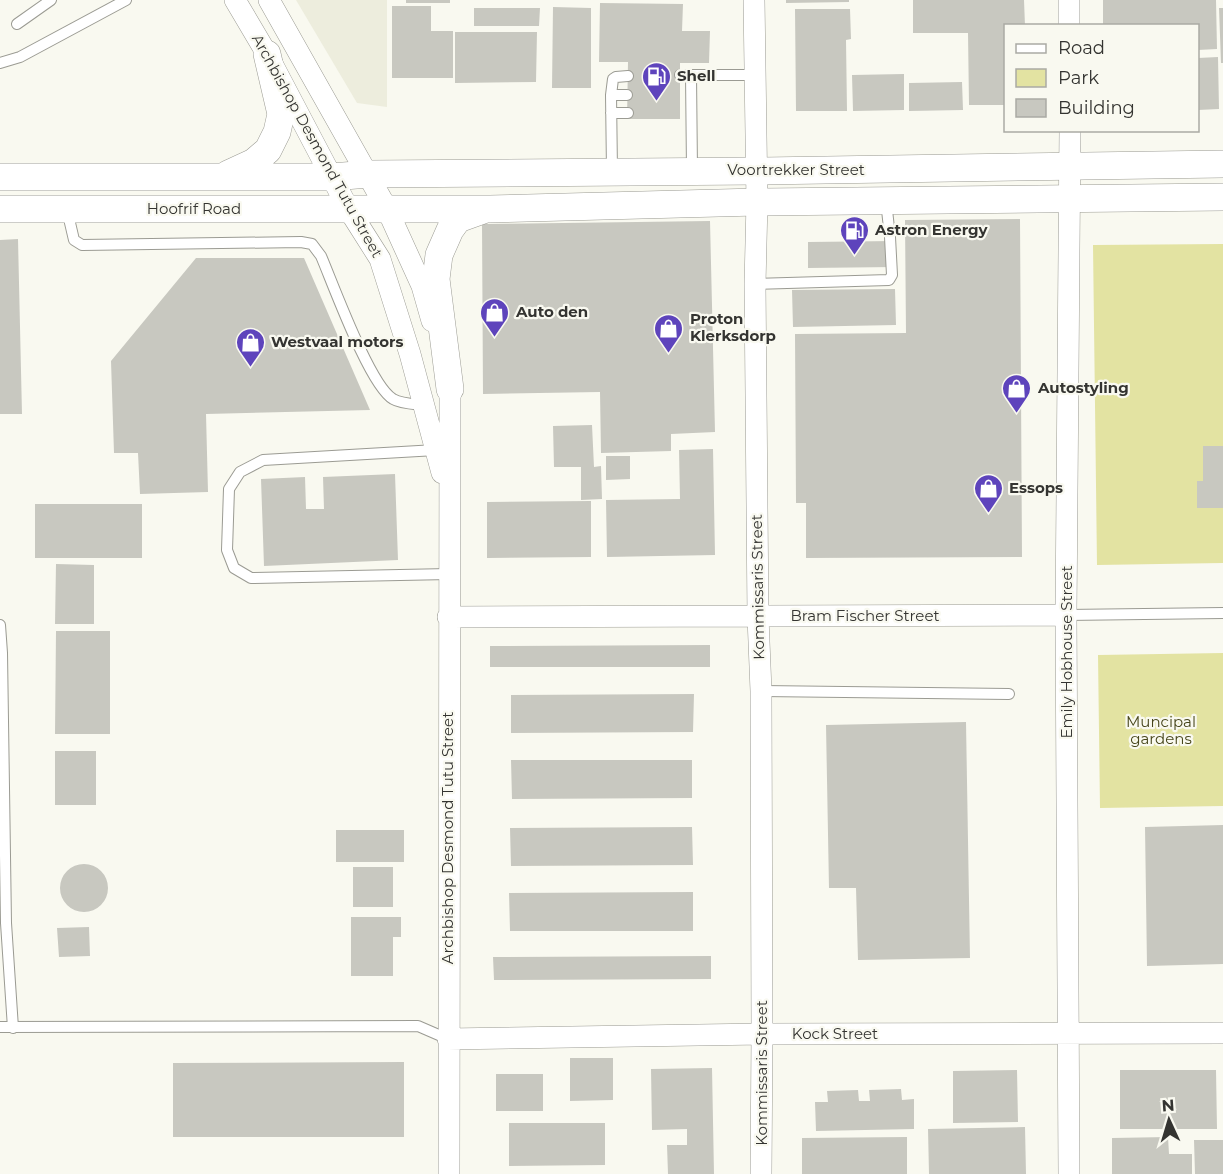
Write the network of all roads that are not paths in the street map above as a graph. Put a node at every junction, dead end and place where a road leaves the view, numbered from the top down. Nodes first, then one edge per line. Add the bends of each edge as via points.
1 (51, 0) edge
2 (126, 0) edge
3 (235, 0) edge
4 (269, 0) edge
5 (754, 0) edge
6 (1069, 0) edge
7 (17, 24) dead end
8 (1069, 24) edge
9 (267, 54) junction
10 (0, 63) edge
11 (754, 75) junction
12 (627, 76) dead end
13 (610, 95) junction
14 (627, 95) dead end
15 (611, 112) junction
16 (628, 112) dead end
17 (1070, 132) edge
18 (1223, 164) edge
19 (1070, 167) junction
20 (612, 171) junction
21 (692, 171) junction
22 (756, 171) junction
23 (369, 174) junction
24 (224, 176) junction
25 (0, 177) edge
26 (331, 177) junction
27 (1070, 198) junction
28 (1223, 198) edge
29 (885, 201) junction
30 (757, 202) junction
31 (490, 208) junction
32 (0, 209) edge
33 (67, 209) junction
34 (387, 209) junction
35 (349, 210) junction
36 (755, 284) junction
37 (450, 389) junction
38 (424, 405) junction
39 (436, 450) junction
40 (450, 503) junction
41 (449, 574) junction
42 (1223, 613) edge
43 (1066, 615) junction
44 (448, 616) junction
45 (758, 616) junction
46 (0, 625) edge
47 (761, 691) junction
48 (1009, 693) dead end
49 (0, 1027) edge
50 (13, 1028) junction
51 (1223, 1033) edge
52 (762, 1034) junction
53 (1067, 1034) junction
54 (448, 1039) junction
55 (449, 1174) edge
56 (761, 1174) edge
57 (1069, 1174) edge

1 - 7 lane
2 - 10 lane via 20,57
3 - 9 street, Archbishop Desmond Tutu Street
4 - 23 street, Archbishop Desmond Tutu Street
5 - 11 street, Kommissaris Street
6 - 8 street
9 - 24 street via 281,114 277,132 268,150 254,162
9 - 26 street, Archbishop Desmond Tutu Street
11 - 21 lane via 686,75
11 - 22 street, Kommissaris Street
12 - 13 lane via 614,78
13 - 14 lane
13 - 15 lane
15 - 16 lane
15 - 20 lane
17 - 19 street, Emily Hobhouse Street
18 - 19 street, Voortrekker Street
19 - 22 street, Voortrekker Street
19 - 27 street, Emily Hobhouse Street
20 - 21 street, Voortrekker Street
20 - 23 street, Voortrekker Street
21 - 22 street, Voortrekker Street
22 - 30 street, Kommissaris Street
23 - 26 street
23 - 34 street, Archbishop Desmond Tutu Street
24 - 25 street
24 - 26 street
26 - 35 street, Archbishop Desmond Tutu Street
27 - 28 street, Voortrekker Street
27 - 29 street, Voortrekker Street
27 - 43 street, Emily Hobhouse Street
29 - 30 street, Voortrekker Street
29 - 36 lane via 891,246 889,280
30 - 31 street, Voortrekker Street
30 - 36 street, Kommissaris Street
31 - 34 street, Voortrekker Street
31 - 37 street via 458,219 439,255 436,279
32 - 33 street, Hoofrif Road
33 - 35 street, Hoofrif Road
33 - 38 lane via 74,240 82,244 312,244 321,256 361,352 386,394 398,401
34 - 35 street, Hoofrif Road
34 - 37 street, Archbishop Desmond Tutu Street via 422,286
35 - 38 street, Archbishop Desmond Tutu Street via 380,259
36 - 45 street, Kommissaris Street
37 - 40 street, Archbishop Desmond Tutu Street
38 - 39 street, Archbishop Desmond Tutu Street
39 - 40 street, Archbishop Desmond Tutu Street
39 - 41 lane via 262,460 240,472 229,489 227,550 234,568 251,578
40 - 41 street, Archbishop Desmond Tutu Street
41 - 44 street, Archbishop Desmond Tutu Street
42 - 43 lane
43 - 45 street, Bram Fischer Street
43 - 53 street, Emily Hobhouse Street
44 - 45 street, Bram Fischer Street
44 - 54 street, Archbishop Desmond Tutu Street
45 - 47 street, Kommissaris Street
46 - 50 lane via 6,923
47 - 48 lane
47 - 52 street, Kommissaris Street
49 - 50 lane
50 - 54 lane via 418,1026
51 - 53 street, Kock Street
52 - 53 street, Kock Street
52 - 54 street, Kock Street
52 - 56 street, Kommissaris Street
53 - 57 street, Emily Hobhouse Street
54 - 55 street, Archbishop Desmond Tutu Street

